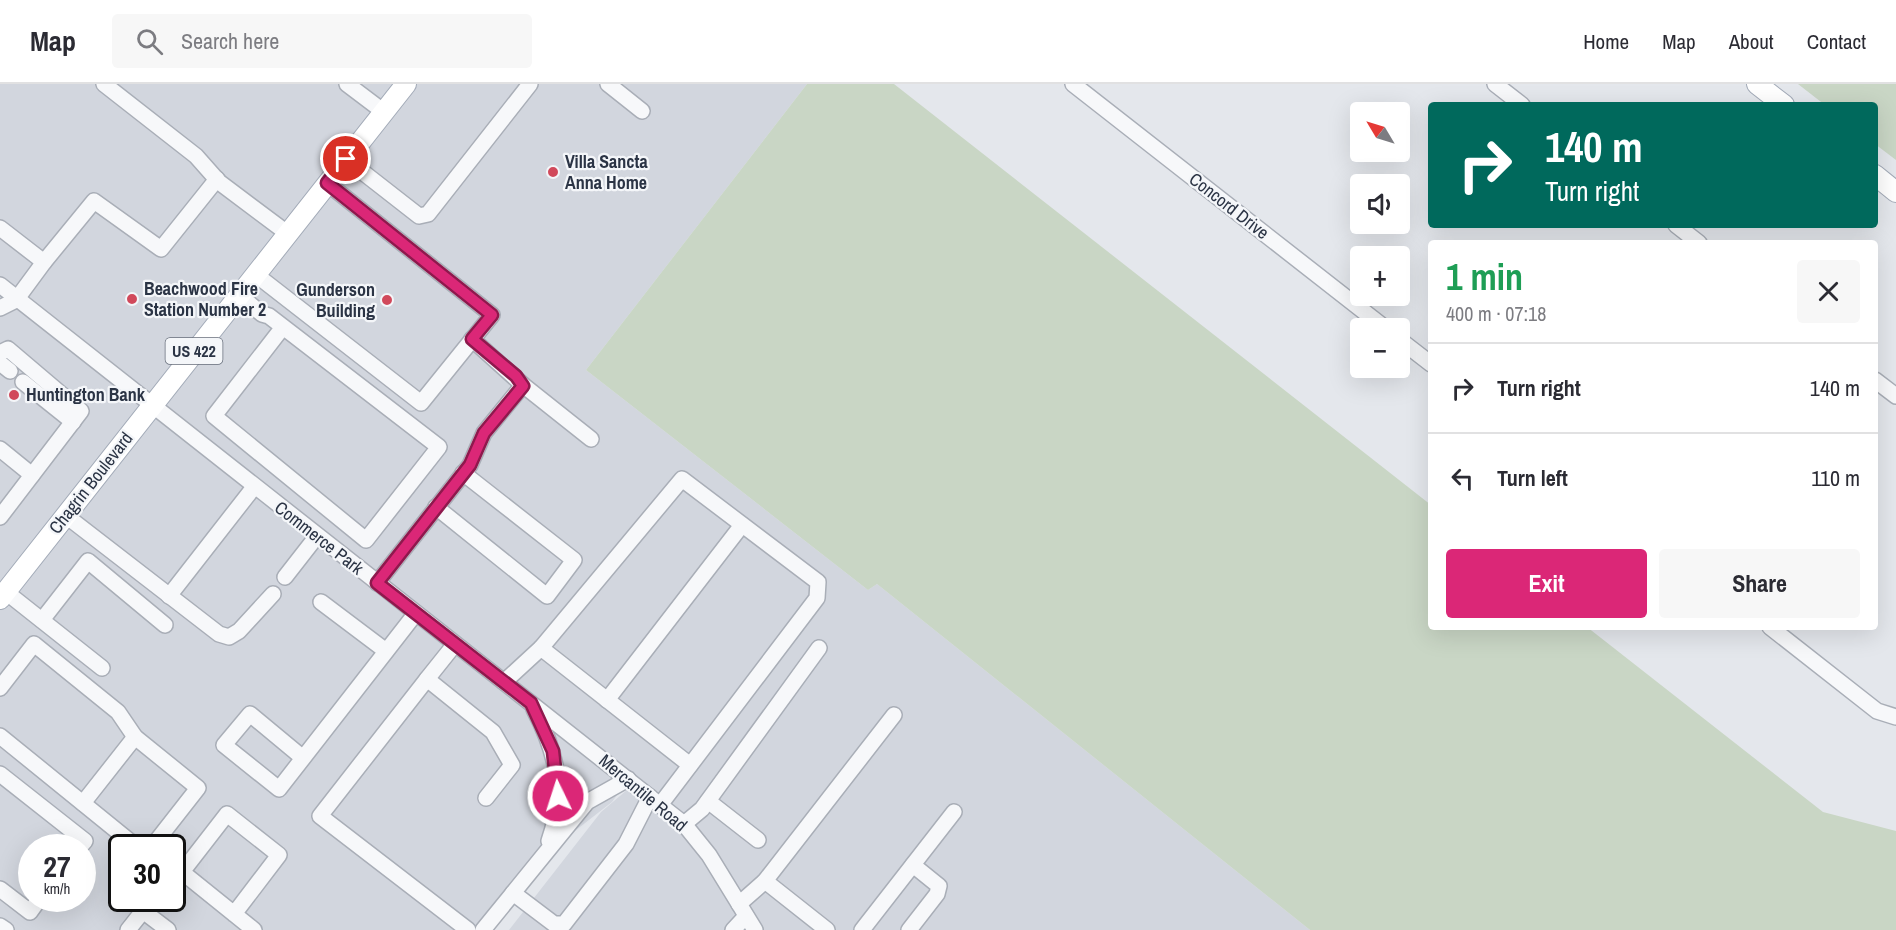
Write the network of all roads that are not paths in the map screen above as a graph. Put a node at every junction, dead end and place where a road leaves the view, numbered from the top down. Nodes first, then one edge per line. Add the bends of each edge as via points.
1 (104, 84) edge
2 (347, 84) edge
3 (406, 84) edge
4 (530, 84) edge
5 (608, 84) edge
6 (1073, 84) edge
7 (1495, 84) edge
8 (1757, 84) edge
9 (1518, 102) edge
10 (1780, 102) edge
11 (642, 111) dead end
12 (384, 112) junction
13 (346, 159) junction
14 (1878, 178) edge
15 (217, 180) junction
16 (327, 183) junction
17 (1896, 192) edge
18 (0, 228) edge
19 (1680, 228) edge
20 (287, 233) junction
21 (1695, 240) edge
22 (44, 262) junction
23 (255, 274) junction
24 (0, 285) edge
25 (238, 295) junction
26 (16, 300) junction
27 (0, 308) edge
28 (1372, 318) edge
29 (283, 327) junction
30 (472, 339) junction
31 (1410, 348) edge
32 (0, 353) edge
33 (1428, 362) edge
34 (23, 382) dead end
35 (1878, 382) edge
36 (523, 386) junction
37 (1896, 396) edge
38 (151, 406) junction
39 (73, 422) junction
40 (591, 439) dead end
41 (0, 449) edge
42 (463, 473) junction
43 (32, 475) junction
44 (254, 487) junction
45 (301, 488) junction
46 (436, 507) junction
47 (284, 510) junction
48 (66, 515) junction
49 (0, 517) edge
50 (742, 525) junction
51 (317, 536) junction
52 (366, 540) junction
53 (350, 562) junction
54 (285, 577) dead end
55 (377, 583) junction
56 (273, 594) dead end
57 (3, 595) edge
58 (169, 596) junction
59 (321, 602) dead end
60 (416, 613) junction
61 (42, 620) junction
62 (165, 625) dead end
63 (1774, 630) edge
64 (455, 644) junction
65 (541, 648) junction
66 (819, 648) dead end
67 (386, 651) junction
68 (102, 668) dead end
69 (427, 679) junction
70 (504, 682) junction
71 (0, 688) edge
72 (607, 700) junction
73 (531, 703) junction
74 (894, 715) dead end
75 (1896, 717) edge
76 (0, 736) edge
77 (135, 737) junction
78 (303, 758) junction
79 (690, 765) junction
80 (0, 774) edge
81 (628, 779) junction
82 (486, 798) dead end
83 (655, 801) junction
84 (708, 801) junction
85 (83, 803) junction
86 (954, 812) dead end
87 (684, 824) junction
88 (76, 834) edge
89 (121, 834) edge
90 (162, 834) edge
91 (758, 840) dead end
92 (544, 855) junction
93 (913, 865) junction
94 (765, 880) junction
95 (0, 889) edge
96 (513, 893) junction
97 (18, 903) edge
98 (743, 910) junction
99 (234, 914) junction
100 (0, 926) edge
101 (491, 927) edge
102 (6, 930) edge
103 (128, 930) edge
104 (168, 930) edge
105 (254, 930) edge
106 (468, 930) edge
107 (734, 930) edge
108 (754, 930) edge
109 (827, 930) edge
110 (862, 930) edge
111 (909, 930) edge

1 - 15 street via 196,156
2 - 12 street
3 - 12 main road, Chagrin Boulevard / US 422
4 - 13 street via 428,214 419,216
5 - 11 street
6 - 28 street, Concord Drive
7 - 9 street
8 - 10 main road
12 - 13 main road, Chagrin Boulevard / US 422
13 - 16 main road, Chagrin Boulevard / US 422
14 - 17 main road
15 - 20 street
15 - 22 street via 161,249 94,201
16 - 20 main road, Chagrin Boulevard / US 422
16 - 30 street via 492,315
18 - 22 street
19 - 21 street
20 - 23 main road, Chagrin Boulevard / US 422
22 - 26 street
23 - 25 main road, Chagrin Boulevard / US 422
23 - 30 street via 421,403
24 - 26 street, Commerce Park
25 - 29 street
25 - 38 main road, Chagrin Boulevard / US 422
26 - 27 street
26 - 38 street, Commerce Park
29 - 45 street via 214,416
29 - 52 street via 439,447
30 - 36 street
31 - 33 street
32 - 39 street via 8,349 81,411
34 - 39 street
35 - 37 street
36 - 40 street
36 - 42 street via 484,433
38 - 44 street, Commerce Park
38 - 48 main road, Chagrin Boulevard / US 422
39 - 43 street
41 - 43 street
42 - 46 street
42 - 46 street via 574,560 547,596
43 - 49 street
44 - 47 street, Commerce Park
44 - 58 street
45 - 47 street
45 - 52 street
46 - 55 street
47 - 51 street, Commerce Park
48 - 57 main road, Chagrin Boulevard / US 422
48 - 58 street
50 - 65 street via 682,479
50 - 72 street
50 - 79 street via 818,582 817,598
51 - 53 street, Commerce Park
51 - 54 street
52 - 53 street
53 - 55 street, Commerce Park
55 - 60 street, Commerce Park
56 - 58 street via 229,637 219,634
57 - 61 street
59 - 67 street
60 - 64 street, Commerce Park
60 - 67 street
61 - 62 street via 88,561
61 - 68 street
63 - 75 street via 1877,711
64 - 69 street
64 - 70 street, Commerce Park
65 - 70 street
65 - 72 street
66 - 84 street
67 - 78 street
69 - 82 street via 493,732 512,765
69 - 106 street via 320,816
70 - 73 street, Commerce Park
71 - 77 street via 34,644 118,712
72 - 79 street
73 - 81 street, Mercantile Road
73 - 92 street, Commerce Park via 553,751 558,774 555,824
74 - 94 street
76 - 85 street
77 - 85 street
77 - 90 street via 198,788
78 - 78 street via 279,789 224,745 250,714
79 - 83 street
80 - 88 street
81 - 83 street, Mercantile Road
81 - 92 street, Commerce Park via 587,802
83 - 87 street, Mercantile Road
83 - 96 street via 564,924 554,924
84 - 87 street
84 - 91 street
85 - 89 street
86 - 93 street
87 - 98 street, Mercantile Road via 709,855
92 - 96 street, Commerce Park
93 - 110 street
93 - 111 street via 939,886
94 - 98 street
94 - 109 street
95 - 97 street
96 - 101 street, Commerce Park
98 - 107 street
98 - 108 street, Mercantile Road
99 - 99 street via 182,872 227,814 279,855
99 - 105 street
100 - 102 street
103 - 104 street via 143,910

